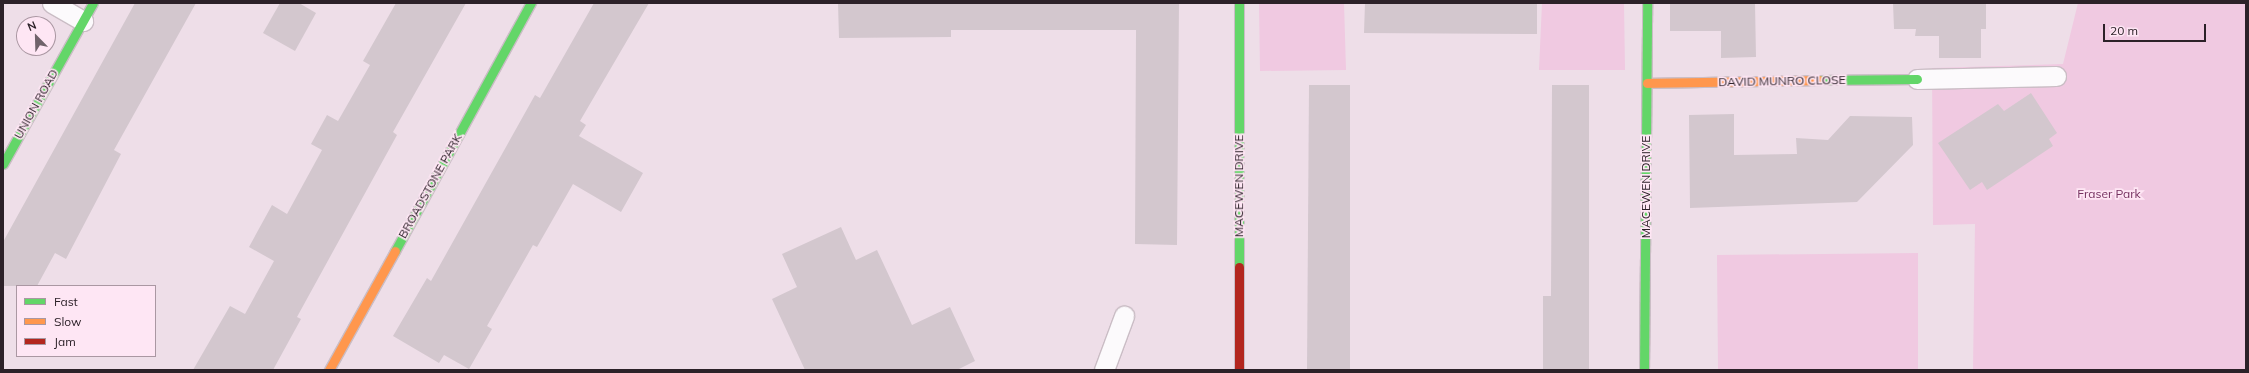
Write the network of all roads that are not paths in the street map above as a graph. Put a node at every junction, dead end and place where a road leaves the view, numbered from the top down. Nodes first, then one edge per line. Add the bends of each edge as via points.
1 (52, 3) edge
2 (93, 3) edge
3 (531, 3) edge
4 (1239, 3) edge
5 (1647, 3) edge
6 (83, 21) junction
7 (2056, 76) dead end
8 (1917, 79) joint
9 (1647, 83) junction
10 (3, 164) edge
11 (1124, 316) dead end
12 (328, 370) edge
13 (1104, 370) edge
14 (1238, 370) edge
15 (1644, 370) edge

1 - 6 lane
2 - 6 street, UNION ROAD
3 - 12 street, BROADSTONE PARK
4 - 14 street, MACEWEN DRIVE
5 - 9 street, MACEWEN DRIVE
6 - 10 street, UNION ROAD
7 - 8 lane
8 - 9 street, DAVID MUNRO CLOSE
9 - 15 street, MACEWEN DRIVE
11 - 13 lane

